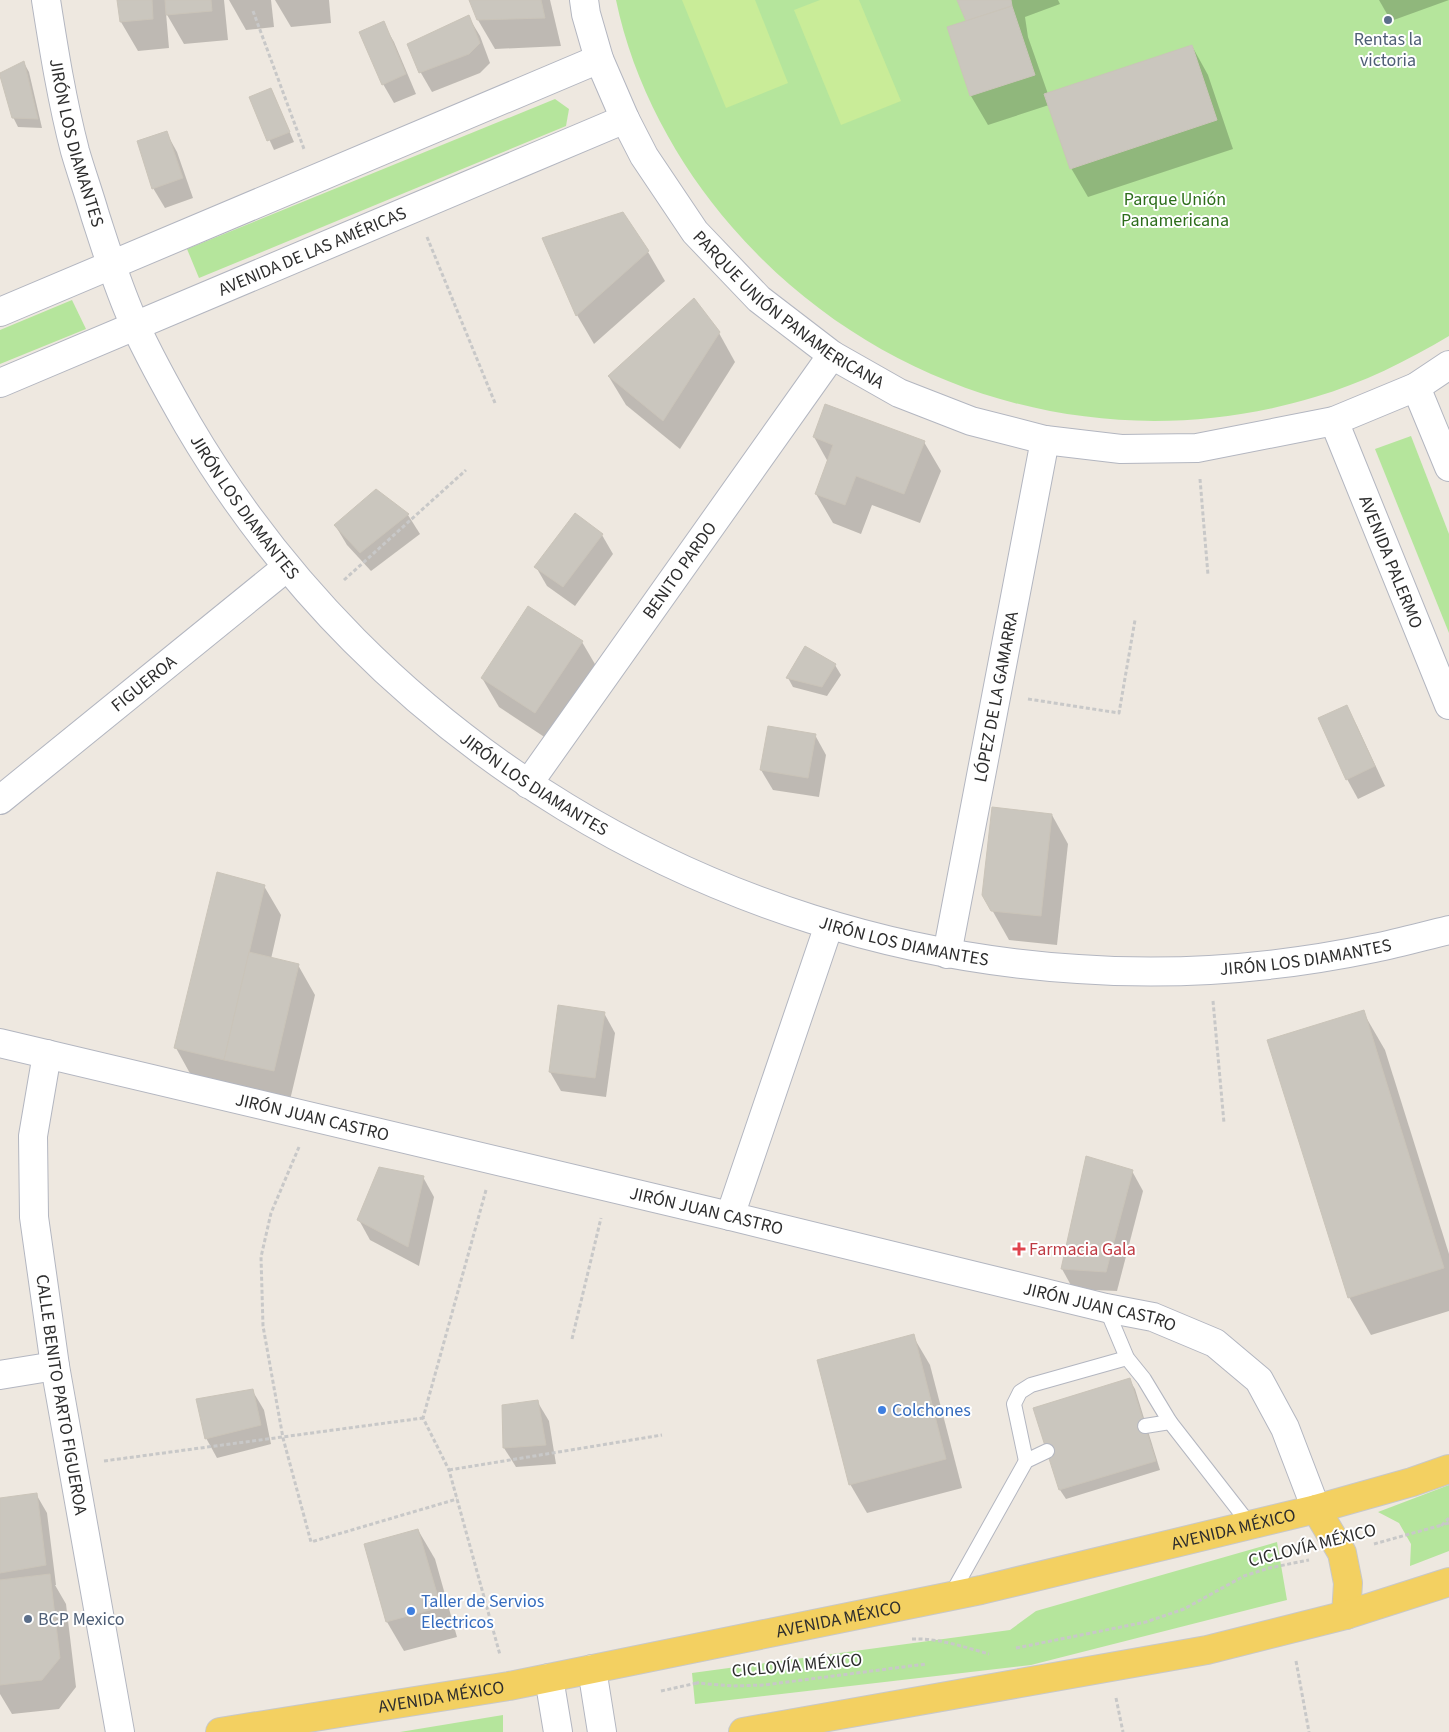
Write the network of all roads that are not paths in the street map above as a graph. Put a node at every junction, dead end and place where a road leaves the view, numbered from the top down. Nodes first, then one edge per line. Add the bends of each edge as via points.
1 (46, 0) edge
2 (584, 0) edge
3 (600, 59) junction
4 (625, 119) junction
5 (110, 265) junction
6 (0, 312) edge
7 (135, 326) junction
8 (832, 356) junction
9 (1449, 365) edge
10 (0, 383) edge
11 (1416, 387) junction
12 (1334, 421) junction
13 (1045, 440) junction
14 (1449, 467) edge
15 (287, 567) junction
16 (1449, 705) edge
17 (528, 784) junction
18 (0, 800) edge
19 (829, 925) junction
20 (1449, 930) edge
21 (947, 954) junction
22 (0, 1043) edge
23 (47, 1054) junction
24 (730, 1216) junction
25 (1106, 1308) junction
26 (1127, 1358) junction
27 (55, 1366) junction
28 (0, 1375) edge
29 (1170, 1422) junction
30 (1145, 1426) dead end
31 (1047, 1451) dead end
32 (1026, 1461) junction
33 (1449, 1469) edge
34 (1316, 1509) junction
35 (1251, 1526) junction
36 (1449, 1582) edge
37 (951, 1596) junction
38 (1346, 1615) junction
39 (592, 1669) junction
40 (549, 1678) junction
41 (120, 1732) edge
42 (220, 1732) edge
43 (558, 1732) edge
44 (602, 1732) edge
45 (743, 1732) edge

1 - 5 street, JIRÓN LOS DIAMANTES via 57,72 75,148
2 - 3 street, PARQUE UNIÓN PANAMERICANA
3 - 4 street, PARQUE UNIÓN PANAMERICANA
3 - 5 street
4 - 7 street, AVENIDA DE LAS AMÉRICAS
4 - 8 street, PARQUE UNIÓN PANAMERICANA via 644,156 696,232 759,299
5 - 6 street
5 - 7 street, JIRÓN LOS DIAMANTES
7 - 10 street, AVENIDA DE LAS AMÉRICAS
7 - 15 street, JIRÓN LOS DIAMANTES via 203,451
8 - 13 street, PARQUE UNIÓN PANAMERICANA via 899,393 962,418
8 - 17 street, BENITO PARDO
9 - 11 street, PARQUE UNIÓN PANAMERICANA
11 - 12 street, PARQUE UNIÓN PANAMERICANA
11 - 14 street
12 - 13 street, PARQUE UNIÓN PANAMERICANA via 1197,448 1121,449
12 - 16 street, AVENIDA PALERMO
13 - 21 street, LÓPEZ DE LA GAMARRA
15 - 17 street, JIRÓN LOS DIAMANTES via 318,604 417,700
15 - 18 street, FIGUEROA
17 - 19 street, JIRÓN LOS DIAMANTES via 598,828 673,866 750,899
19 - 21 street, JIRÓN LOS DIAMANTES
19 - 24 street
20 - 21 street, JIRÓN LOS DIAMANTES via 1291,962 1210,969 1078,969
22 - 23 street, JIRÓN JUAN CASTRO
23 - 24 street, JIRÓN JUAN CASTRO
23 - 27 street, CALLE BENITO PARTO FIGUEROA via 33,1136 34,1208
24 - 25 street, JIRÓN JUAN CASTRO
25 - 26 lane
25 - 34 street, JIRÓN JUAN CASTRO via 1153,1317 1215,1342 1259,1380 1285,1428
26 - 29 lane
26 - 32 lane via 1031,1385 1020,1392 1014,1404
27 - 28 street
27 - 41 street, CALLE BENITO PARTO FIGUEROA
29 - 30 lane
29 - 35 lane
31 - 32 lane
32 - 37 lane
33 - 34 main road, AVENIDA MÉXICO
34 - 35 main road, AVENIDA MÉXICO
34 - 38 main road via 1342,1553 1348,1583
35 - 37 main road, AVENIDA MÉXICO
36 - 38 main road
37 - 39 main road, AVENIDA MÉXICO
38 - 45 main road via 1207,1650
39 - 40 main road, AVENIDA MÉXICO
39 - 44 street
40 - 42 main road, AVENIDA MÉXICO
40 - 43 street

